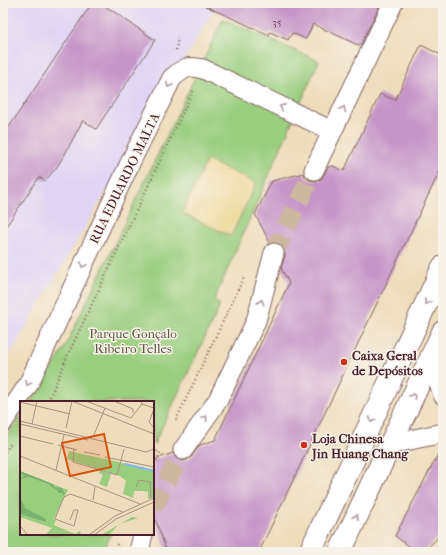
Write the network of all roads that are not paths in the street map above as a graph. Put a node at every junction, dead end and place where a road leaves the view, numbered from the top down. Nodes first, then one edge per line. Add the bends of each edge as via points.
1 (393, 3) edge
2 (325, 128) junction
3 (314, 170) tunnel mouth
4 (274, 253) tunnel mouth
5 (443, 267) edge
6 (443, 332) edge
7 (430, 358) junction
8 (443, 395) edge
9 (3, 422) edge
10 (443, 433) edge
11 (391, 444) junction
12 (183, 450) tunnel mouth
13 (358, 450) junction
14 (143, 535) edge
15 (139, 552) edge
16 (310, 552) edge
17 (340, 552) edge

2 -> 1 street
2 - 3 street
2 -> 9 street, RUA EDUARDO MALTA via 203,69 184,68 172,78 28,385
12 -> 4 street via 218,400 256,321
5 -> 13 main road
6 - 7 main road
7 - 8 street
11 -> 7 main road
10 - 11 street
11 - 13 main road
17 -> 11 main road
13 - 16 main road
14 - 15 street

